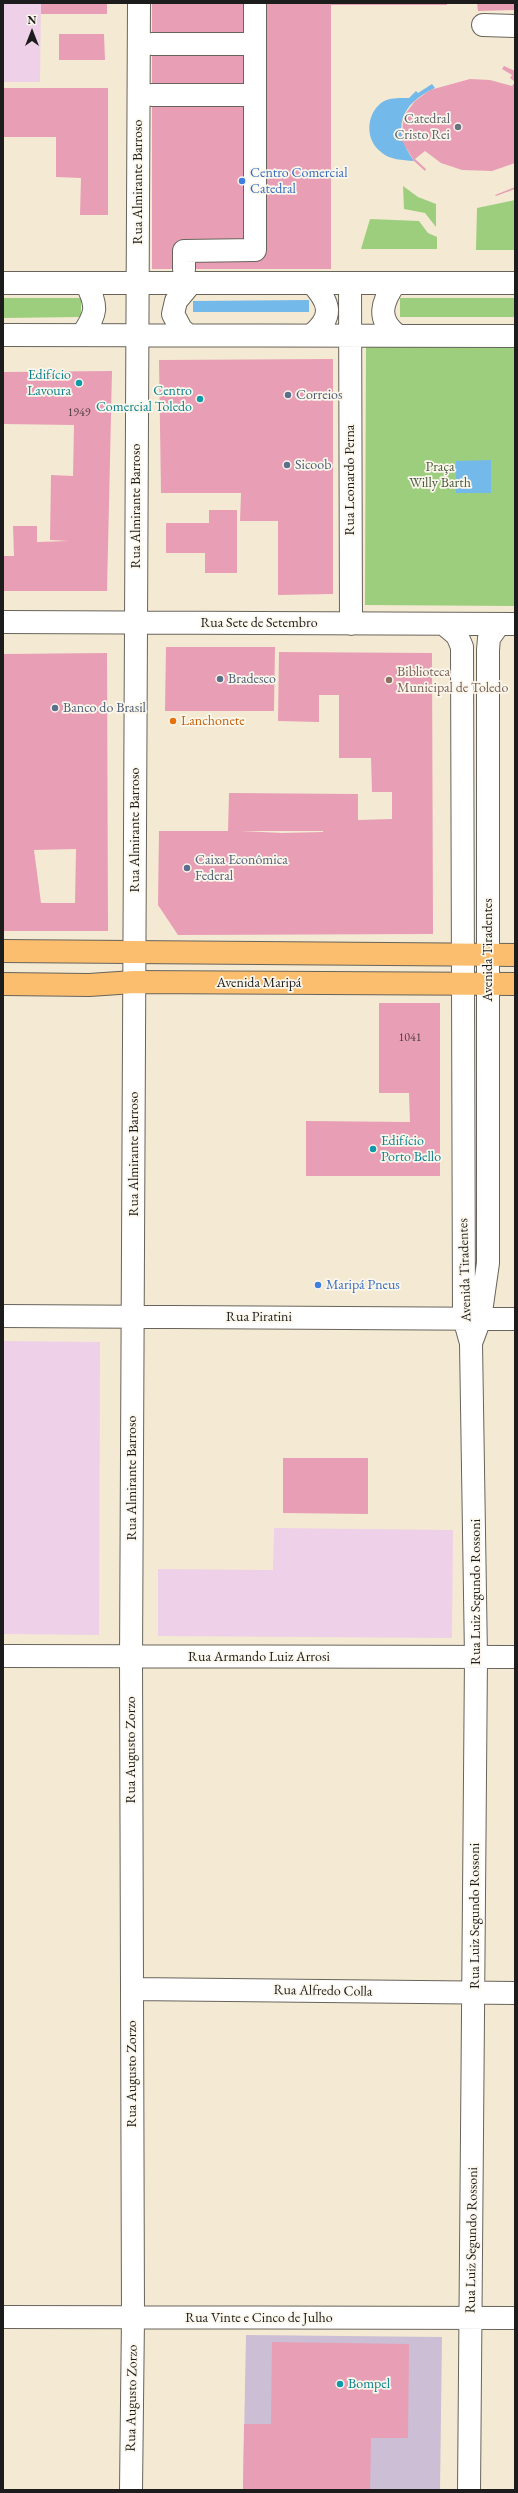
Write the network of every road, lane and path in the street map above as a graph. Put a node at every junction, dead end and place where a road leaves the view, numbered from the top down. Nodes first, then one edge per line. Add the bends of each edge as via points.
1 (139, 3) edge
2 (255, 3) edge
3 (483, 25) dead end
4 (515, 26) edge
5 (152, 44) dead end
6 (255, 44) junction
7 (152, 95) dead end
8 (255, 95) junction
9 (188, 276) junction
10 (3, 282) edge
11 (86, 282) junction
12 (137, 283) junction
13 (312, 283) junction
14 (350, 283) junction
15 (395, 283) junction
16 (515, 283) edge
17 (3, 335) edge
18 (82, 335) junction
19 (137, 335) junction
20 (188, 335) junction
21 (312, 336) junction
22 (349, 336) junction
23 (397, 336) junction
24 (515, 336) edge
25 (3, 622) edge
26 (136, 623) junction
27 (351, 624) junction
28 (444, 624) junction
29 (507, 624) edge
30 (462, 662) junction
31 (488, 662) junction
32 (488, 896) junction
33 (462, 897) junction
34 (3, 951) edge
35 (87, 952) junction
36 (134, 952) junction
37 (179, 953) junction
38 (418, 954) junction
39 (463, 955) junction
40 (488, 955) junction
41 (515, 955) edge
42 (134, 982) junction
43 (174, 982) junction
44 (418, 983) junction
45 (463, 983) junction
46 (3, 984) edge
47 (488, 984) junction
48 (515, 984) edge
49 (89, 985) junction
50 (463, 1031) junction
51 (488, 1032) junction
52 (488, 1263) junction
53 (463, 1265) junction
54 (3, 1316) edge
55 (133, 1317) junction
56 (472, 1318) junction
57 (515, 1319) edge
58 (471, 1343) joint
59 (3, 1656) edge
60 (131, 1657) junction
61 (476, 1657) junction
62 (515, 1657) edge
63 (132, 1989) junction
64 (474, 1992) junction
65 (515, 1993) edge
66 (3, 2317) edge
67 (133, 2317) junction
68 (471, 2318) junction
69 (515, 2318) edge
70 (131, 2490) edge
71 (469, 2490) edge

1 - 12 street, Rua Almirante Barroso
2 - 6 street
3 - 4 street
5 - 6 street
6 - 8 street
7 - 8 street
8 - 9 street via 255,250 184,251
9 - 12 street
9 - 13 street
9 - 20 street via 173,314
10 - 11 street
11 - 12 street
11 - 18 street via 93,297 94,312 92,321
12 - 19 street, Rua Almirante Barroso
13 - 14 street
13 - 21 street via 325,301 327,309 324,322
14 - 15 street
14 - 22 street, Rua Leonardo Perna
15 - 16 street
15 - 23 street via 385,298 382,310 386,323
17 - 18 street
18 - 19 street
19 - 20 street
19 - 26 street, Rua Almirante Barroso
20 - 21 street
21 - 22 street
22 - 23 street
22 - 27 street, Rua Leonardo Perna
23 - 24 street
25 - 26 street, Rua Sete de Setembro
26 - 27 street, Rua Sete de Setembro
26 - 36 street, Rua Almirante Barroso
27 - 28 street, Rua Sete de Setembro
28 - 29 street, Rua Sete de Setembro
28 - 30 street, Avenida Tiradentes via 457,635 462,647
29 - 31 street, Avenida Tiradentes via 489,638
30 - 31 street via 472,656 482,657
30 - 33 street, Avenida Tiradentes
31 - 32 street, Avenida Tiradentes
32 - 33 street via 482,911 476,913 465,906
32 - 40 street, Avenida Tiradentes
33 - 39 street, Avenida Tiradentes
34 - 35 main road
35 - 36 main road
35 - 49 main road via 97,961 96,975
36 - 37 main road
36 - 42 street, Rua Almirante Barroso
37 - 38 main road
37 - 43 main road via 165,962 165,974
38 - 39 main road
38 - 44 main road via 426,963 426,975
39 - 40 main road
39 - 45 street, Avenida Tiradentes
40 - 41 main road
40 - 47 street, Avenida Tiradentes
42 - 43 main road, Avenida Maripá
42 - 49 main road, Avenida Maripá
42 - 55 street, Rua Almirante Barroso
43 - 44 main road, Avenida Maripá
44 - 45 main road, Avenida Maripá
45 - 47 main road, Avenida Maripá
45 - 50 street, Avenida Tiradentes
46 - 49 main road, Avenida Maripá
47 - 48 main road, Avenida Maripá
47 - 51 street, Avenida Tiradentes
50 - 51 street via 473,1023 479,1024
50 - 53 street, Avenida Tiradentes
51 - 52 street, Avenida Tiradentes
52 - 53 street via 475,1272
52 - 56 street, Avenida Tiradentes
53 - 56 street, Avenida Tiradentes
54 - 55 street, Rua Piratini
55 - 56 street, Rua Piratini
55 - 60 street, Rua Almirante Barroso
56 - 57 street, Rua Piratini
56 - 58 street, Avenida Tiradentes
58 - 61 street, Rua Luiz Segundo Rossoni
59 - 60 street, Rua Armando Luiz Arrosi
60 - 61 street, Rua Armando Luiz Arrosi
60 - 63 street, Rua Augusto Zorzo
61 - 62 street, Rua Armando Luiz Arrosi
61 - 64 street, Rua Luiz Segundo Rossoni
63 - 64 street, Rua Alfredo Colla
63 - 67 street, Rua Augusto Zorzo
64 - 65 street, Rua Alfredo Colla
64 - 68 street, Rua Luiz Segundo Rossoni
66 - 67 street, Rua Vinte e Cinco de Julho
67 - 68 street, Rua Vinte e Cinco de Julho
67 - 70 street, Rua Augusto Zorzo
68 - 69 street, Rua Vinte e Cinco de Julho
68 - 71 street, Rua Luiz Segundo Rossoni

